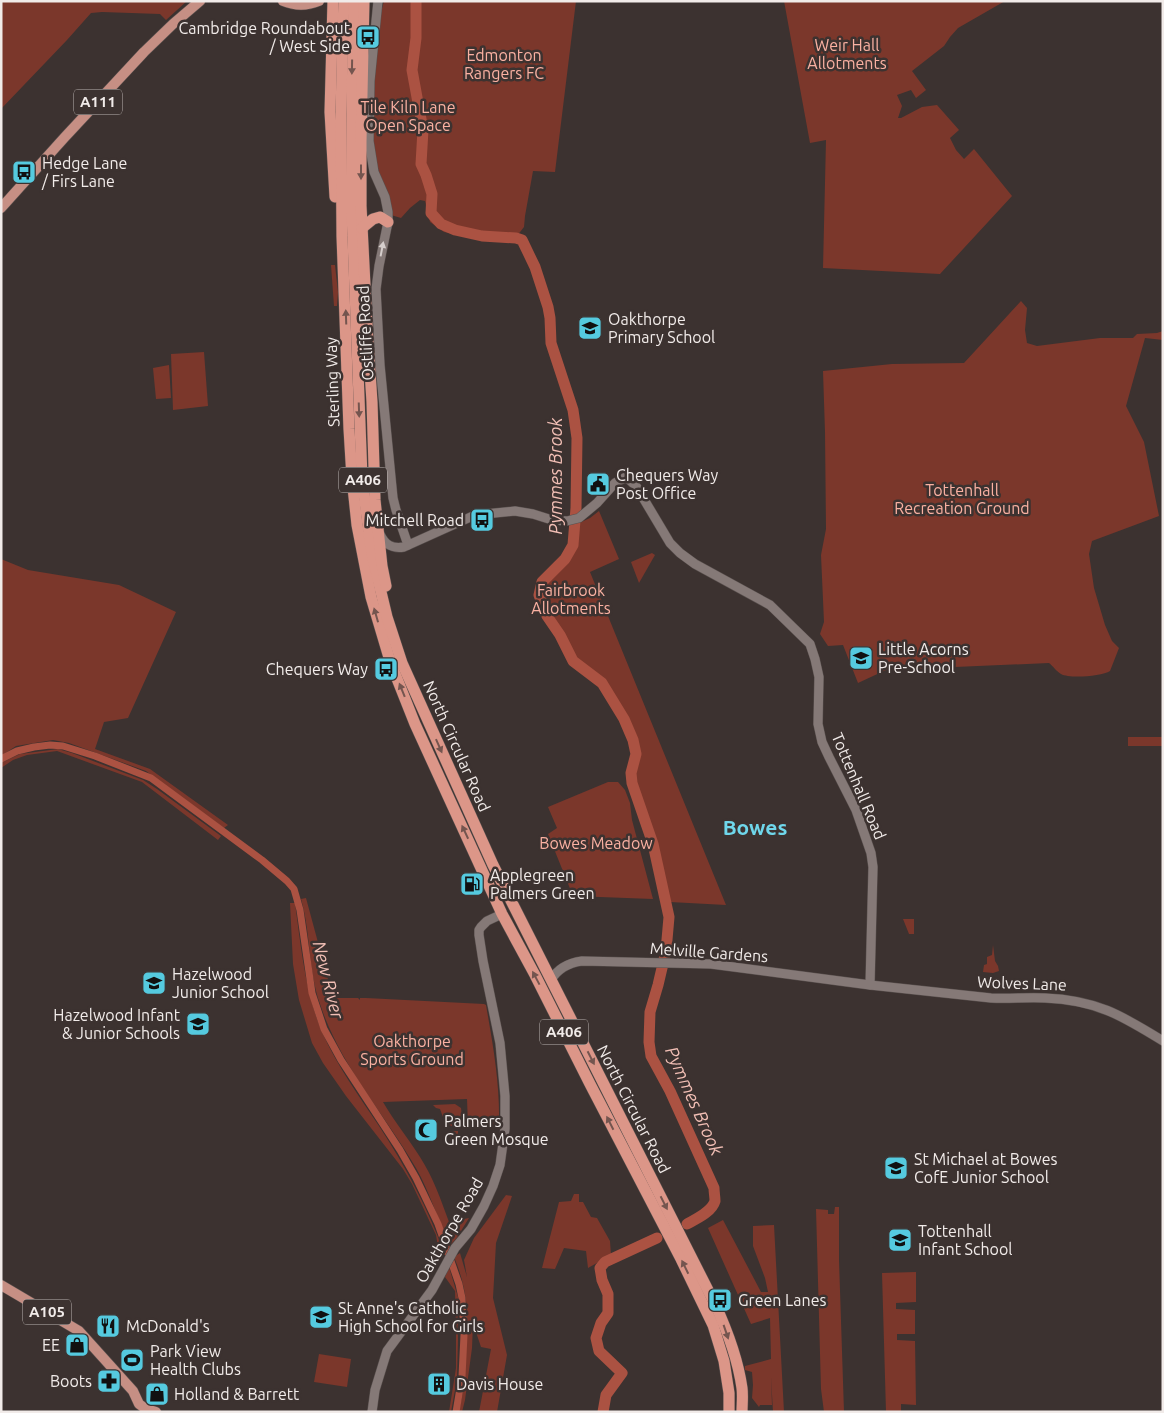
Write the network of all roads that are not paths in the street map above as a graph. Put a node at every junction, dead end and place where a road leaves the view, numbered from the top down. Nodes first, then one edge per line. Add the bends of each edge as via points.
1 (200, 1) edge
2 (283, 1) edge
3 (319, 1) edge
4 (333, 1) edge
5 (344, 1) edge
6 (354, 1) edge
7 (364, 1) edge
8 (378, 1) edge
9 (1, 208) edge
10 (388, 222) junction
11 (362, 228) junction
12 (342, 236) junction
13 (378, 526) junction
14 (404, 546) junction
15 (402, 663) junction
16 (427, 750) joint
17 (502, 914) junction
18 (553, 977) junction
19 (870, 985) junction
20 (1163, 1041) edge
21 (1, 1285) edge
22 (735, 1361) junction
23 (138, 1404) edge
24 (153, 1411) edge
25 (372, 1412) edge
26 (729, 1412) edge
27 (736, 1412) edge
28 (742, 1412) edge

1 - 9 main road, A111 via 144,52
2 - 3 main road via 296,5
4 - 12 highway, A406 via 330,136 335,202
5 - 12 highway, Sterling Way / A406
6 -> 15 highway, Sterling Way / A406 via 352,212 362,477 375,572
7 -> 11 highway, A406
8 - 10 street, Ostliffe Road via 370,82 369,141 374,172 387,204
10 - 11 highway via 380,217
14 -> 10 street, Ostliffe Road via 393,498 380,365 376,278
11 - 13 highway, A406
16 -> 12 highway, Sterling Way / A406 via 390,661 361,550 352,478
13 - 14 street via 386,544
13 - 15 highway, A406 via 384,576
14 - 19 street, Tottenhall Road via 475,515 515,511 552,520 579,518 626,477 636,486 670,543 680,553 770,605 810,644 818,677 818,724 822,742 856,810 872,860
15 -> 18 highway, North Circular Road / A406 via 490,858
17 -> 16 highway, North Circular Road / A406
17 - 25 street, Oakthorpe Road via 487,921 479,930 500,1044 505,1096 505,1129 497,1178 471,1229 387,1351
26 -> 17 highway, North Circular Road / A406 via 724,1361 707,1311
18 - 19 street, Melville Gardens via 569,964 582,961 712,964
18 -> 22 highway, North Circular Road / A406 via 715,1304
19 - 20 street, Wolves Lane via 998,998 1072,1000 1112,1011
21 - 23 main road, A105 via 79,1331
22 - 27 highway, A406
22 - 28 highway, North Circular Road / A406 via 742,1390
23 - 24 main road, A105 via 145,1402

